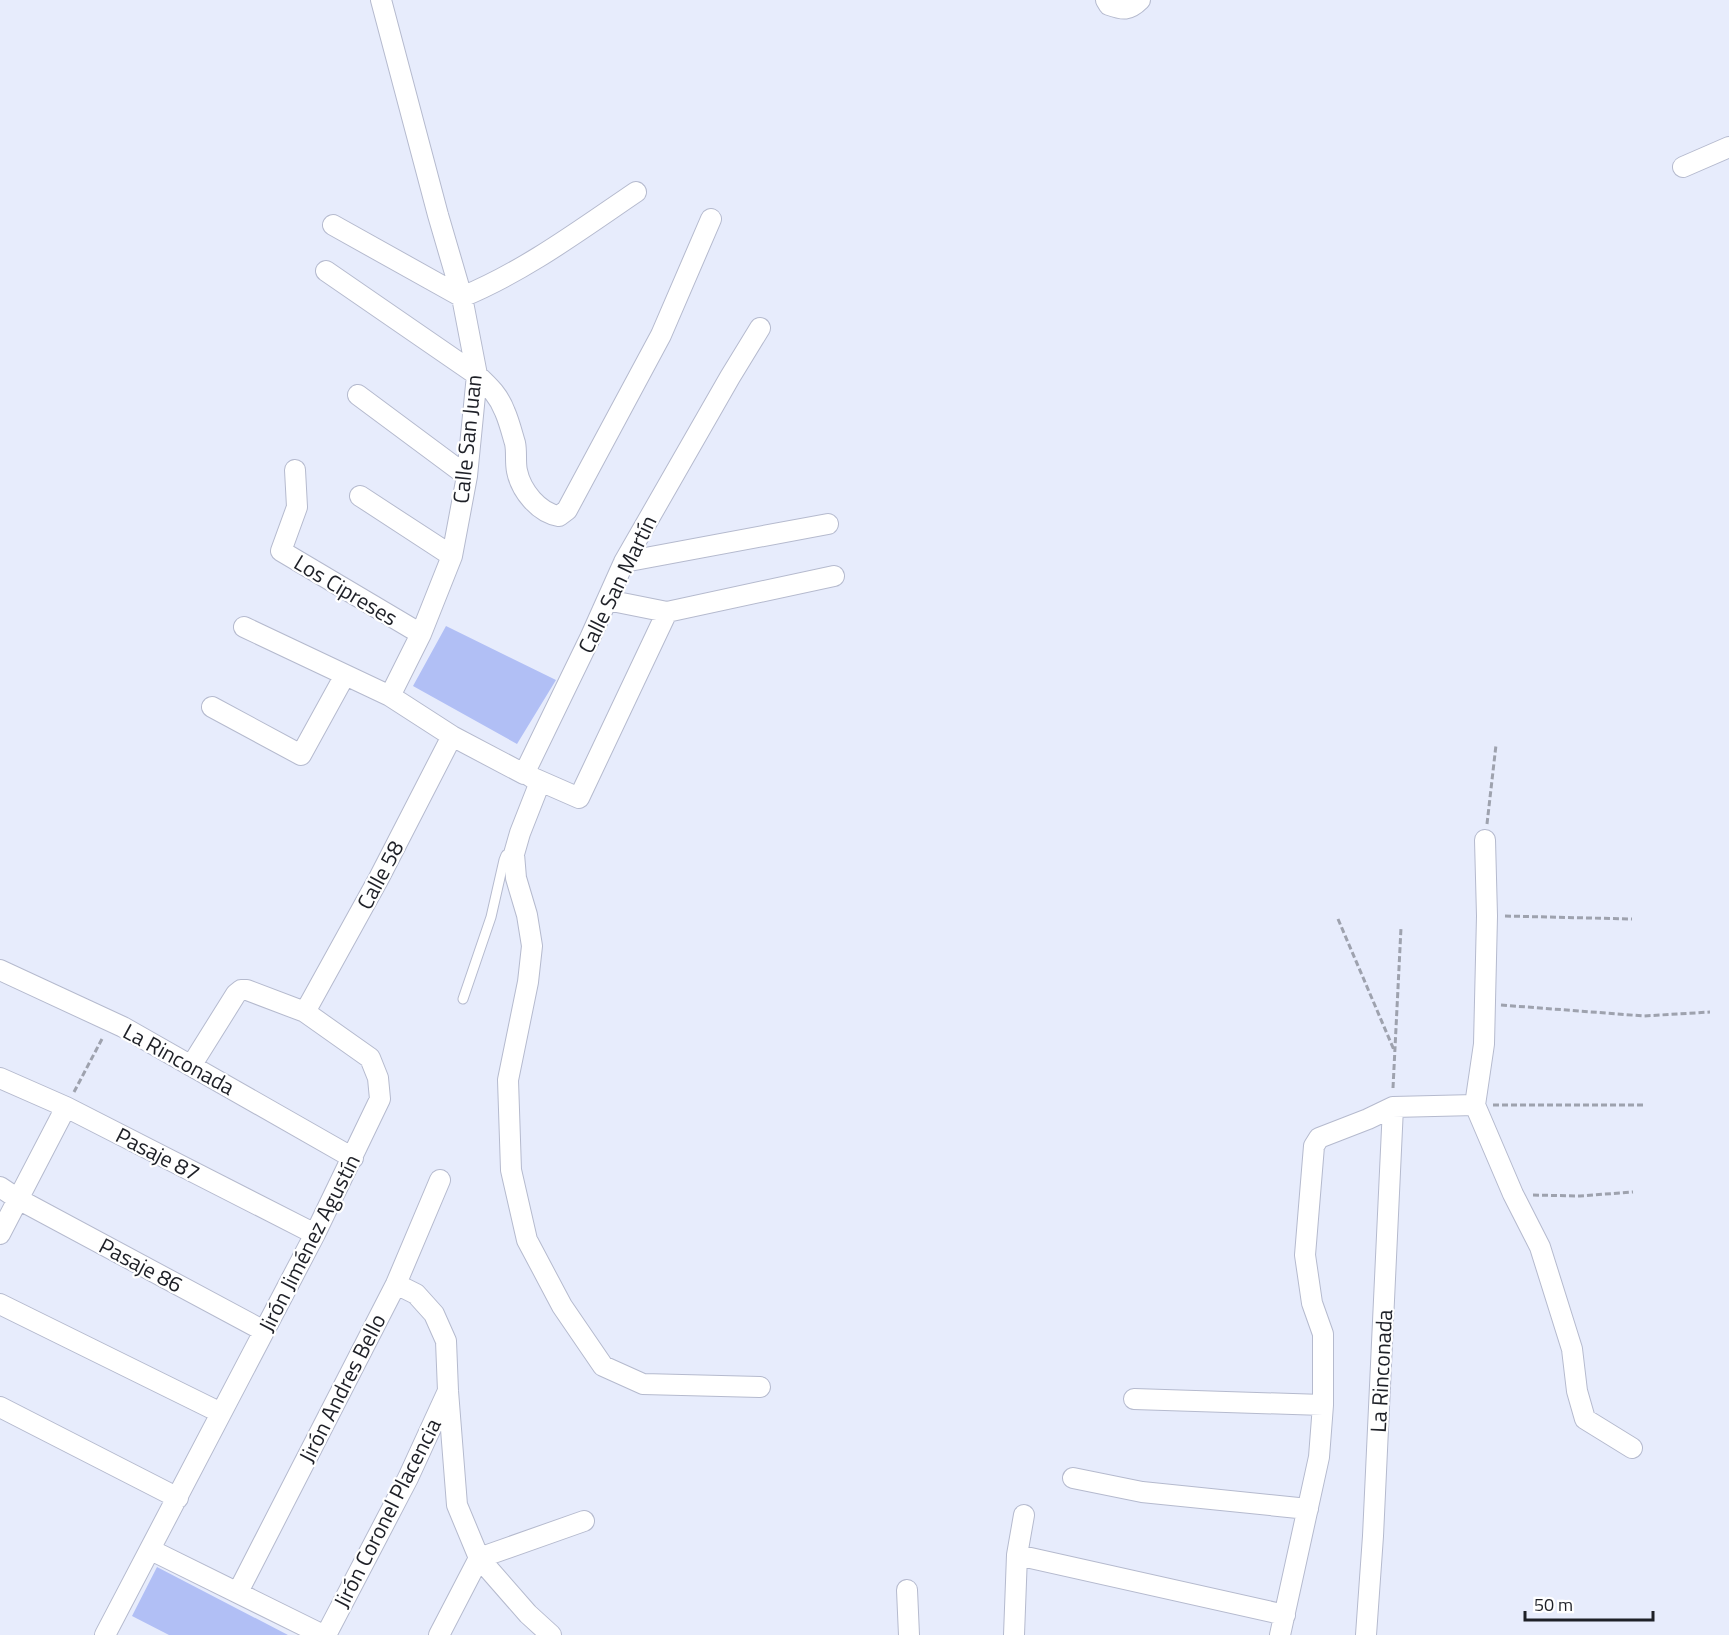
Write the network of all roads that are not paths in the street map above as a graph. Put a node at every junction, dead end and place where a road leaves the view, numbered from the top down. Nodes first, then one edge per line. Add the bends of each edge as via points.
1 (381, 0) edge
2 (1106, 0) edge
3 (1140, 0) edge
4 (1729, 147) edge
5 (1683, 166) dead end
6 (636, 192) dead end
7 (711, 219) dead end
8 (333, 225) dead end
9 (326, 271) dead end
10 (462, 297) junction
11 (760, 328) dead end
12 (477, 375) junction
13 (358, 394) dead end
14 (295, 470) dead end
15 (467, 476) junction
16 (360, 496) dead end
17 (828, 524) dead end
18 (452, 556) junction
19 (624, 562) junction
20 (834, 576) dead end
21 (607, 600) junction
22 (667, 612) junction
23 (244, 627) dead end
24 (421, 634) junction
25 (345, 675) junction
26 (390, 696) junction
27 (212, 707) dead end
28 (452, 736) junction
29 (532, 778) junction
30 (1485, 840) road end
31 (514, 854) junction
32 (0, 970) edge
33 (463, 999) dead end
34 (305, 1012) junction
35 (191, 1066) junction
36 (0, 1078) edge
37 (1475, 1105) junction
38 (66, 1107) junction
39 (1393, 1107) junction
40 (352, 1158) junction
41 (440, 1180) dead end
42 (0, 1187) edge
43 (18, 1199) junction
44 (0, 1234) edge
45 (315, 1234) junction
46 (396, 1284) junction
47 (0, 1304) edge
48 (264, 1331) junction
49 (760, 1388) dead end
50 (448, 1391) junction
51 (1134, 1399) dead end
52 (1323, 1405) junction
53 (0, 1407) edge
54 (221, 1413) junction
55 (1632, 1448) dead end
56 (1073, 1478) dead end
57 (178, 1498) junction
58 (1308, 1509) junction
59 (1024, 1515) dead end
60 (584, 1521) dead end
61 (151, 1550) junction
62 (1017, 1555) junction
63 (479, 1558) junction
64 (907, 1590) dead end
65 (238, 1592) junction
66 (1285, 1615) junction
67 (105, 1635) edge
68 (324, 1635) edge
69 (439, 1635) edge
70 (551, 1635) edge
71 (909, 1635) edge
72 (1014, 1635) edge
73 (1280, 1635) edge
74 (1366, 1635) edge

1 - 10 street, Calle San Juan
2 - 3 street via 1124,10
4 - 5 street
6 - 10 street via 495,283
7 - 12 street via 637,382 567,510 559,516 538,506 523,488 505,412 495,392
8 - 10 street
9 - 12 street
10 - 12 street, Calle San Juan
11 - 19 street, Calle San Martín
12 - 15 street, Calle San Juan
13 - 15 street
14 - 24 street, Los Cipreses via 297,507 281,551
15 - 18 street, Calle San Juan
16 - 18 street
17 - 19 street
18 - 24 street, Calle San Juan
19 - 21 street, Calle San Martín
20 - 22 street
21 - 22 street
21 - 29 street, Calle San Martín
22 - 29 street via 579,798
23 - 25 street
24 - 26 street, Calle San Juan
25 - 26 street
25 - 27 street via 301,754
26 - 28 street
28 - 29 street
28 - 34 street, Calle 58
29 - 31 street, Calle San Martín
30 - 37 street via 1484,1044
31 - 33 lane via 506,855 504,860 491,917
31 - 49 street via 532,946 508,1080 511,1170 527,1240 562,1306 603,1366 644,1384
32 - 35 street, La Rinconada via 112,1022
34 - 35 street, Jirón Jiménez Agustín via 241,990
34 - 40 street, Jirón Jiménez Agustín via 370,1059 378,1078 380,1099
35 - 40 street, La Rinconada
36 - 38 street, Pasaje 87
37 - 39 street
37 - 55 street via 1540,1247 1572,1349 1585,1419
38 - 43 street
38 - 45 street, Pasaje 87
39 - 52 street via 1319,1138 1314,1146 1305,1255 1312,1303 1323,1334
39 - 74 street, La Rinconada
40 - 45 street, Jirón Jiménez Agustín
41 - 46 street, Jirón Andres Bello
42 - 43 street, Pasaje 86
43 - 44 street
43 - 48 street, Pasaje 86
45 - 48 street, Jirón Jiménez Agustín
46 - 50 street via 416,1294 434,1314 446,1341
46 - 65 street, Jirón Andres Bello
47 - 54 street
48 - 54 street, Jirón Jiménez Agustín
50 - 63 street via 458,1505
50 - 68 street, Jirón Coronel Placencia via 408,1478
51 - 52 street
52 - 58 street via 1319,1457
53 - 57 street
54 - 57 street, Jirón Jiménez Agustín
56 - 58 street via 1142,1492
57 - 61 street, Jirón Jiménez Agustín
58 - 66 street
59 - 62 street
60 - 63 street
61 - 65 street
61 - 67 street, Jirón Jiménez Agustín
62 - 66 street
62 - 72 street
63 - 69 street
63 - 70 street
64 - 71 street
65 - 68 street
66 - 73 street

